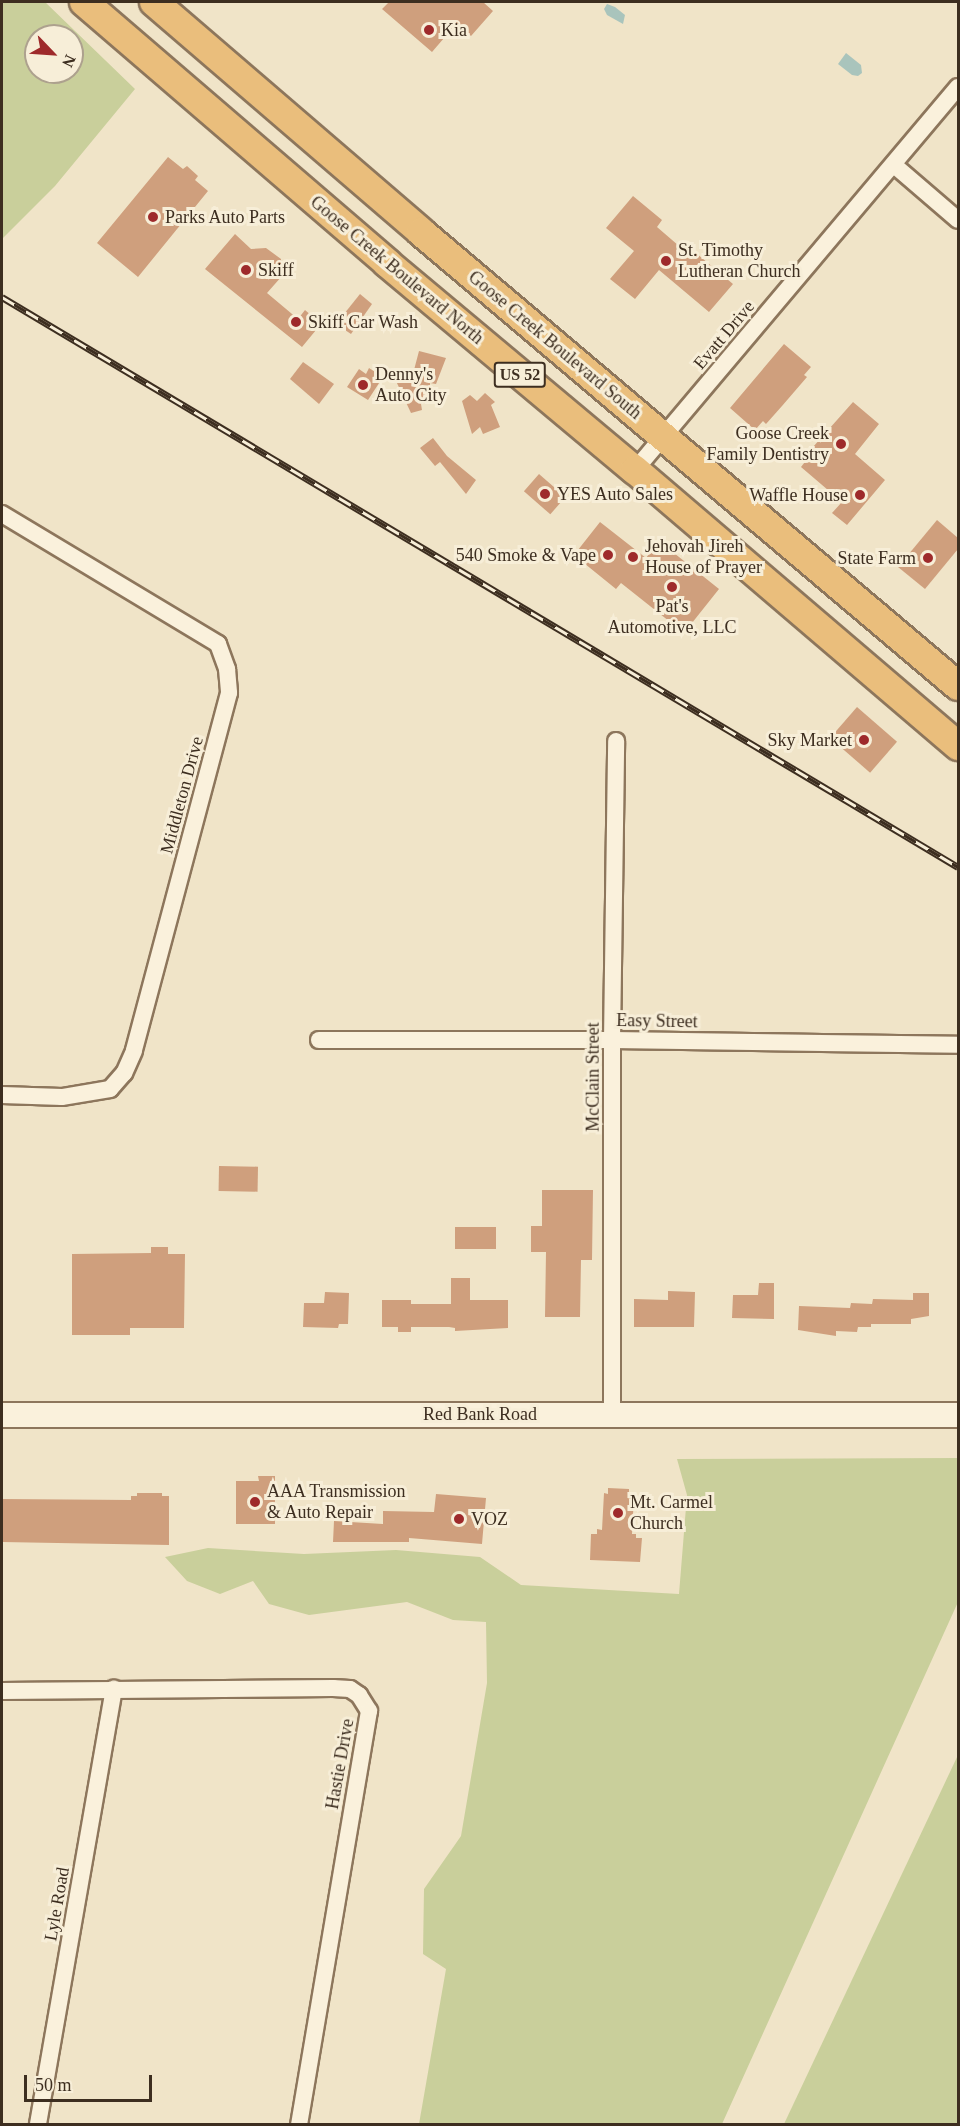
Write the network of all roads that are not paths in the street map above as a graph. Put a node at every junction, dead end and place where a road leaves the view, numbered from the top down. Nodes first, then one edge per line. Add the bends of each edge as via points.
1 (84, 2) edge
2 (154, 2) edge
3 (958, 87) edge
4 (894, 165) junction
5 (958, 220) edge
6 (664, 437) junction
7 (635, 470) junction
8 (2, 514) edge
9 (958, 686) edge
10 (616, 741) dead end
11 (958, 746) edge
12 (319, 1040) dead end
13 (612, 1040) junction
14 (958, 1045) edge
15 (2, 1095) edge
16 (612, 1414) junction
17 (2, 1415) edge
18 (958, 1415) edge
19 (114, 1689) junction
20 (2, 1691) edge
21 (38, 2124) edge
22 (299, 2124) edge

1 - 7 highway, Goose Creek Boulevard North / US 52 via 379,257
2 - 6 highway, Goose Creek Boulevard South / US 52
3 - 4 street, Evatt Drive
4 - 5 street
4 - 6 street, Evatt Drive
6 - 7 street, Evatt Drive
6 - 9 highway, Goose Creek Boulevard South / US 52
7 - 11 highway, Goose Creek Boulevard North / US 52
8 - 15 street, Middleton Drive via 218,644 230,693 134,1051 124,1073 110,1089 62,1097
10 - 13 street, McClain Street
12 - 13 street, Easy Street
13 - 14 street, Easy Street
13 - 16 street, McClain Street
16 - 17 main road, Red Bank Road
16 - 18 main road, Red Bank Road
19 - 20 street, Hastie Drive
19 - 21 street, Lyle Road
19 - 22 street, Hastie Drive via 342,1688 359,1695 369,1711

